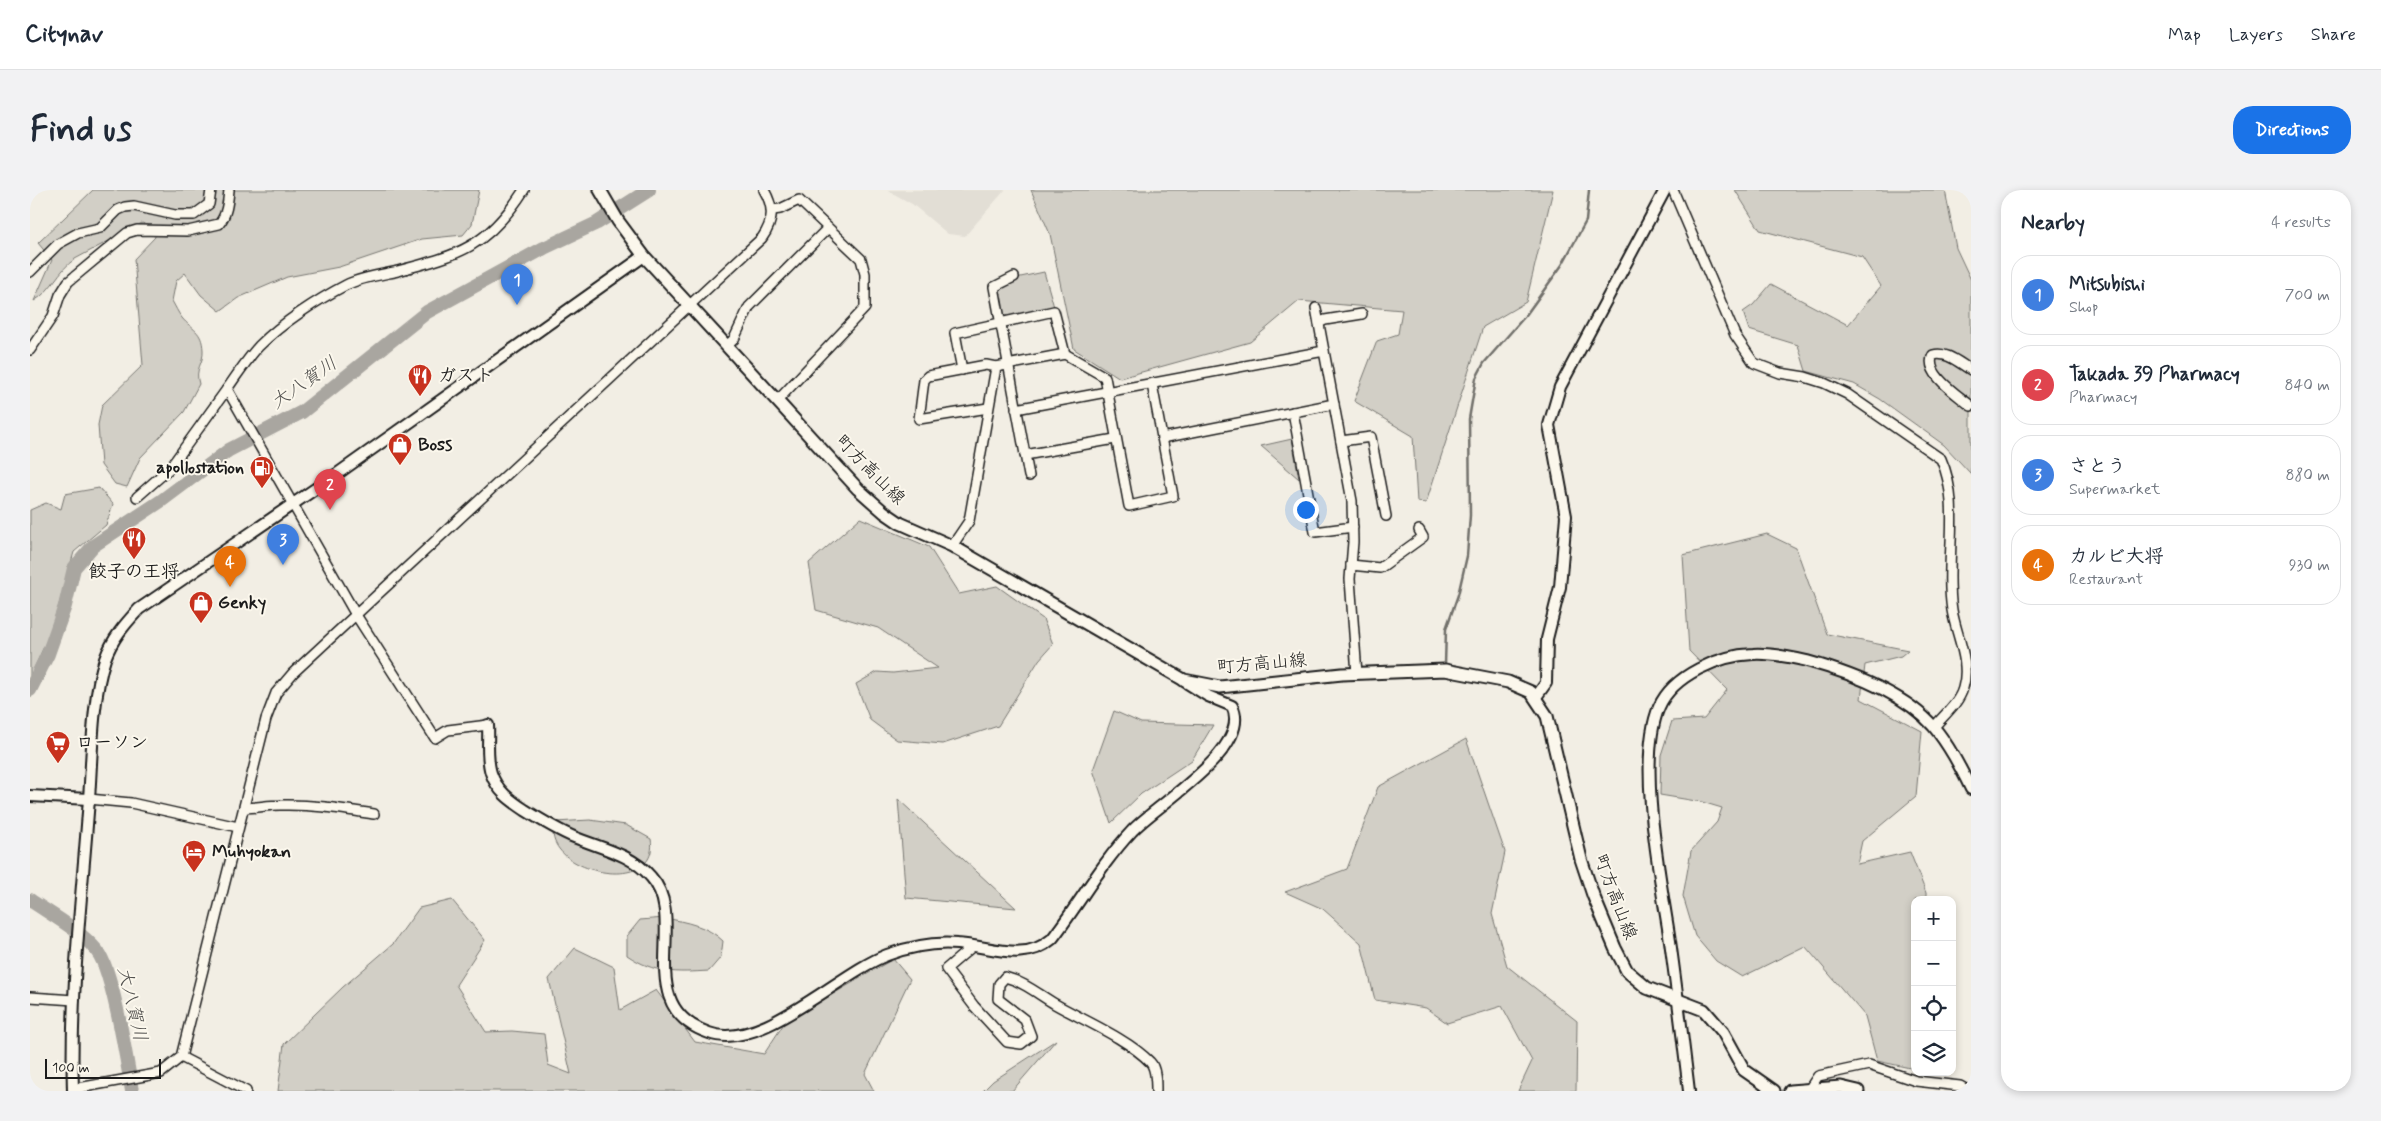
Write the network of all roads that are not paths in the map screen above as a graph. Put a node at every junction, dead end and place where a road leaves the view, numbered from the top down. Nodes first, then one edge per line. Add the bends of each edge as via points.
1 (211, 190) edge
2 (229, 190) edge
3 (524, 190) edge
4 (764, 190) edge
5 (1665, 190) edge
6 (1673, 190) edge
7 (601, 192) edge
8 (773, 210) junction
9 (828, 228) junction
10 (644, 256) junction
11 (30, 272) edge
12 (1014, 277) dead end
13 (690, 306) junction
14 (1316, 308) dead end
15 (1362, 314) dead end
16 (1000, 323) junction
17 (1319, 323) junction
18 (727, 346) junction
19 (30, 350) edge
20 (1324, 351) junction
21 (1065, 354) junction
22 (1008, 364) junction
23 (996, 367) junction
24 (962, 370) junction
25 (1971, 370) edge
26 (1152, 384) junction
27 (227, 389) junction
28 (1107, 393) junction
29 (778, 400) junction
30 (1334, 404) junction
31 (1971, 406) edge
32 (988, 408) junction
33 (1016, 409) junction
34 (1293, 412) junction
35 (1162, 438) junction
36 (1116, 439) junction
37 (1341, 441) junction
38 (1025, 455) junction
39 (1029, 476) dead end
40 (137, 497) dead end
41 (293, 503) junction
42 (1386, 516) dead end
43 (1353, 527) junction
44 (1419, 530) dead end
45 (952, 546) junction
46 (1351, 566) junction
47 (356, 615) junction
48 (1357, 674) junction
49 (1184, 680) junction
50 (1536, 697) junction
51 (488, 726) joint
52 (1934, 727) junction
53 (1971, 789) edge
54 (30, 796) edge
55 (89, 800) junction
56 (244, 808) junction
57 (374, 814) dead end
58 (238, 828) junction
59 (973, 946) junction
60 (30, 998) edge
61 (1678, 999) junction
62 (74, 1000) junction
63 (181, 1057) junction
64 (1810, 1088) junction
65 (73, 1090) edge
66 (246, 1091) edge
67 (1156, 1091) edge
68 (1689, 1091) edge
69 (1774, 1091) edge
70 (1790, 1091) edge
71 (1858, 1091) edge
72 (1969, 1091) edge

1 - 11 street via 209,204 194,216 134,206 122,208 100,228 78,233 58,244
2 - 19 street via 219,224 188,231 137,230 122,237 68,282 53,316
3 - 27 street via 512,209 470,248 440,260 348,285 282,326 257,348
4 - 8 street
5 - 50 street via 1560,387 1550,417 1567,527 1560,587 1547,639 1546,683
6 - 52 street via 1735,335 1754,363 1824,383 1847,394 1941,459 1951,496 1952,608 1966,667 1958,699
7 - 10 main road, 町方高山線
8 - 9 street via 799,200
8 - 13 street via 762,238
9 - 18 street via 749,306 734,339
9 - 29 street via 861,259 865,274 865,308
10 - 13 main road, 町方高山線
10 - 41 street
12 - 16 street via 994,287
13 - 18 main road, 町方高山線
13 - 47 street
14 - 17 street
15 - 17 street
16 - 21 street via 1054,311
16 - 22 street
16 - 24 street via 955,333
17 - 20 street
18 - 29 main road, 町方高山線
20 - 26 street
20 - 30 street
21 - 22 street
21 - 28 street via 1105,377
22 - 23 street
22 - 33 street
23 - 24 street
23 - 32 street
24 - 32 street via 928,376 924,380 919,420
25 - 31 street via 1946,354 1933,355 1930,360 1930,367 1943,382
26 - 28 street
26 - 35 street
27 - 40 street via 170,468
27 - 41 street
28 - 33 street
28 - 36 street
29 - 45 main road, 町方高山線 via 858,489 884,512 900,523
30 - 34 street
30 - 37 street
32 - 45 street via 969,521
33 - 38 street
34 - 35 street
34 - 43 street via 1315,532
35 - 36 street via 1173,496 1129,506
36 - 38 street
37 - 42 street via 1370,437
37 - 43 street via 1352,501
38 - 39 street
41 - 47 street
41 - 55 street via 139,609 123,626 105,659 100,678
43 - 46 street
44 - 46 street via 1423,537 1380,568
45 - 49 main road, 町方高山線
46 - 48 street
47 - 51 street via 435,738 448,730
47 - 56 street via 276,693 266,719
48 - 49 main road, 町方高山線 via 1220,687
48 - 50 main road, 町方高山線 via 1445,670 1508,682
49 - 59 street via 1208,696 1226,702 1235,711 1229,737 1214,762 1132,831 1046,945 1019,953
50 - 61 main road, 町方高山線 via 1547,716 1581,859 1615,948 1627,971 1640,983
51 - 59 street via 489,765 495,782 505,795 552,827 631,860 655,880 664,900 665,978 670,997 684,1018 703,1031 732,1037 759,1030 848,975 904,950 941,944
52 - 53 street
52 - 61 street via 1916,710 1890,694 1825,666 1794,658 1754,654 1720,660 1677,683 1664,697 1654,728 1650,763 1653,828
54 - 55 street
55 - 58 street via 130,803
55 - 62 street
56 - 57 street via 312,806
56 - 58 street
58 - 63 street
59 - 67 street via 946,969 1007,1042 1021,1044 1031,1036 1026,1020 998,999 999,984 1005,977 1019,981 1132,1047 1152,1063
60 - 62 street
61 - 68 street
61 - 69 main road, 町方高山線 via 1697,1005 1711,1016 1744,1070
62 - 65 street
63 - 65 street via 161,1074
63 - 66 street
64 - 70 main road
64 - 71 main road via 1841,1087
64 - 72 street via 1818,1076 1869,1065 1916,1081 1960,1086

